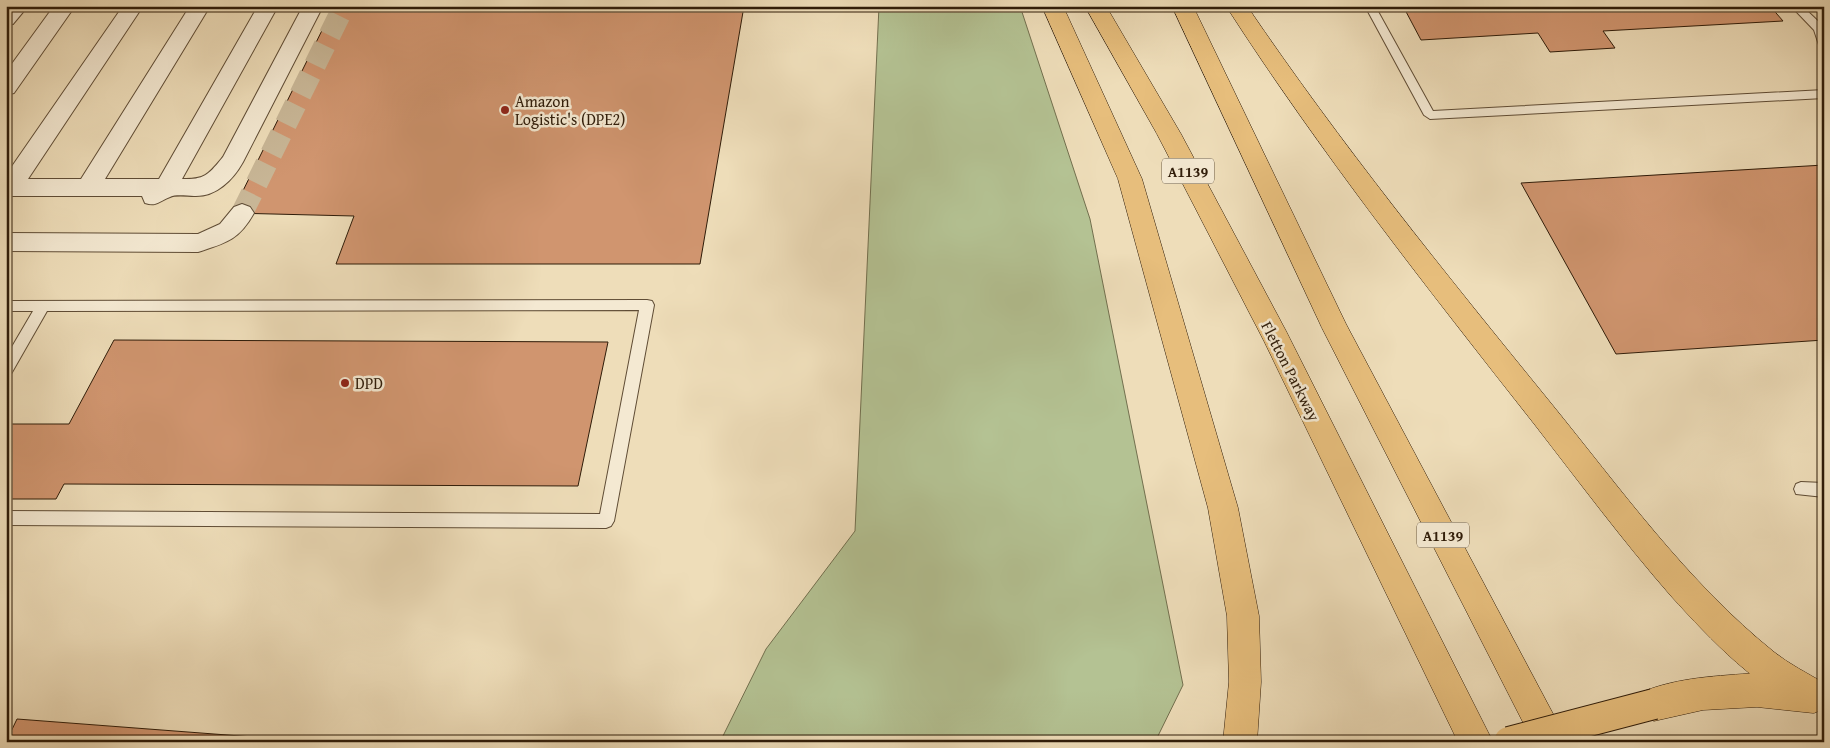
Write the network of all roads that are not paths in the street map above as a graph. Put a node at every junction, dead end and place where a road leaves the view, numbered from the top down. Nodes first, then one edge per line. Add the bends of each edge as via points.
1 (13, 6) edge
2 (65, 6) edge
3 (132, 6) edge
4 (200, 6) edge
5 (268, 6) edge
6 (312, 6) edge
7 (1052, 6) edge
8 (1095, 6) edge
9 (1182, 6) edge
10 (1236, 6) edge
11 (1370, 6) edge
12 (1796, 6) edge
13 (6, 19) edge
14 (1821, 28) edge
15 (1824, 45) edge
16 (6, 88) edge
17 (1824, 94) edge
18 (88, 188) junction
19 (166, 188) junction
20 (7, 191) edge
21 (242, 213) tunnel mouth
22 (6, 242) edge
23 (6, 306) edge
24 (42, 308) junction
25 (6, 370) edge
26 (1801, 489) dead end
27 (1824, 490) edge
28 (6, 518) edge
29 (1819, 697) edge
30 (1240, 742) edge
31 (1476, 742) edge
32 (1509, 742) edge
33 (1551, 742) edge

1 - 13 street via 13,12
2 - 16 street
3 - 20 street
4 - 18 street
5 - 19 street
6 - 19 street via 232,162 218,179 200,188
7 - 30 main road via 1130,180 1223,508 1243,616 1245,682
8 - 31 main road, Fletton Parkway / A1139 via 1169,134 1271,330
9 - 33 main road, A1139 via 1334,328
10 - 29 main road via 1289,85 1464,317 1656,556 1713,619 1764,665
11 - 17 lane via 1430,115
12 - 14 lane
14 - 15 lane
18 - 19 street
18 - 20 street
19 - 20 street via 148,200
21 - 22 street via 235,226 224,235 198,243
23 - 24 lane
24 - 25 lane
24 - 28 lane via 647,305 606,521
26 - 27 lane
29 - 32 main road, bridge via 1757,690 1703,693

